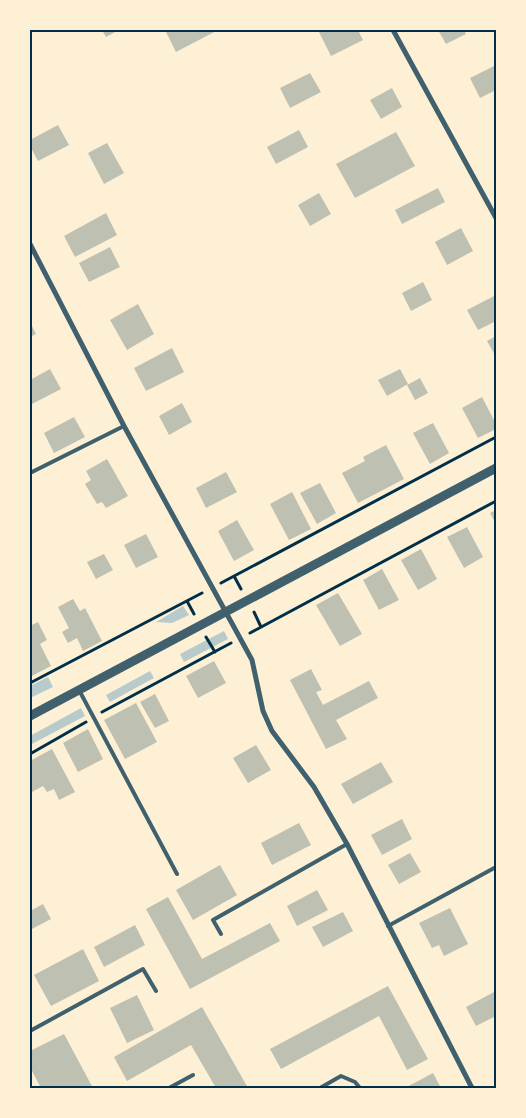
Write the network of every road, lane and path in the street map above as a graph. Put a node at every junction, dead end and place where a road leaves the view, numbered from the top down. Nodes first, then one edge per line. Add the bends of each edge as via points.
1 (393, 30) edge
2 (496, 218) edge
3 (30, 244) edge
4 (124, 426) junction
5 (496, 437) edge
6 (496, 468) edge
7 (30, 473) edge
8 (496, 500) edge
9 (211, 588) junction
10 (226, 612) junction
11 (240, 638) junction
12 (30, 683) edge
13 (79, 690) junction
14 (30, 716) edge
15 (94, 717) junction
16 (30, 754) edge
17 (347, 844) junction
18 (496, 867) edge
19 (177, 874) dead end
20 (388, 926) junction
21 (222, 934) dead end
22 (156, 991) dead end
23 (30, 1031) edge
24 (193, 1075) dead end
25 (169, 1088) edge
26 (320, 1088) edge
27 (360, 1088) edge
28 (472, 1088) edge

1 - 2 street
3 - 4 street
4 - 7 lane
4 - 9 street
5 - 9 path
6 - 10 street
8 - 11 path
9 - 10 street
9 - 12 path
10 - 11 street
10 - 13 street
11 - 15 path
11 - 17 street via 252,660 263,711 272,731 314,787
13 - 14 street
13 - 15 lane
15 - 16 path
15 - 19 lane
17 - 20 street
17 - 21 lane via 213,920
18 - 20 lane
20 - 28 street
22 - 23 lane via 143,969
24 - 25 lane
26 - 27 lane via 341,1076

